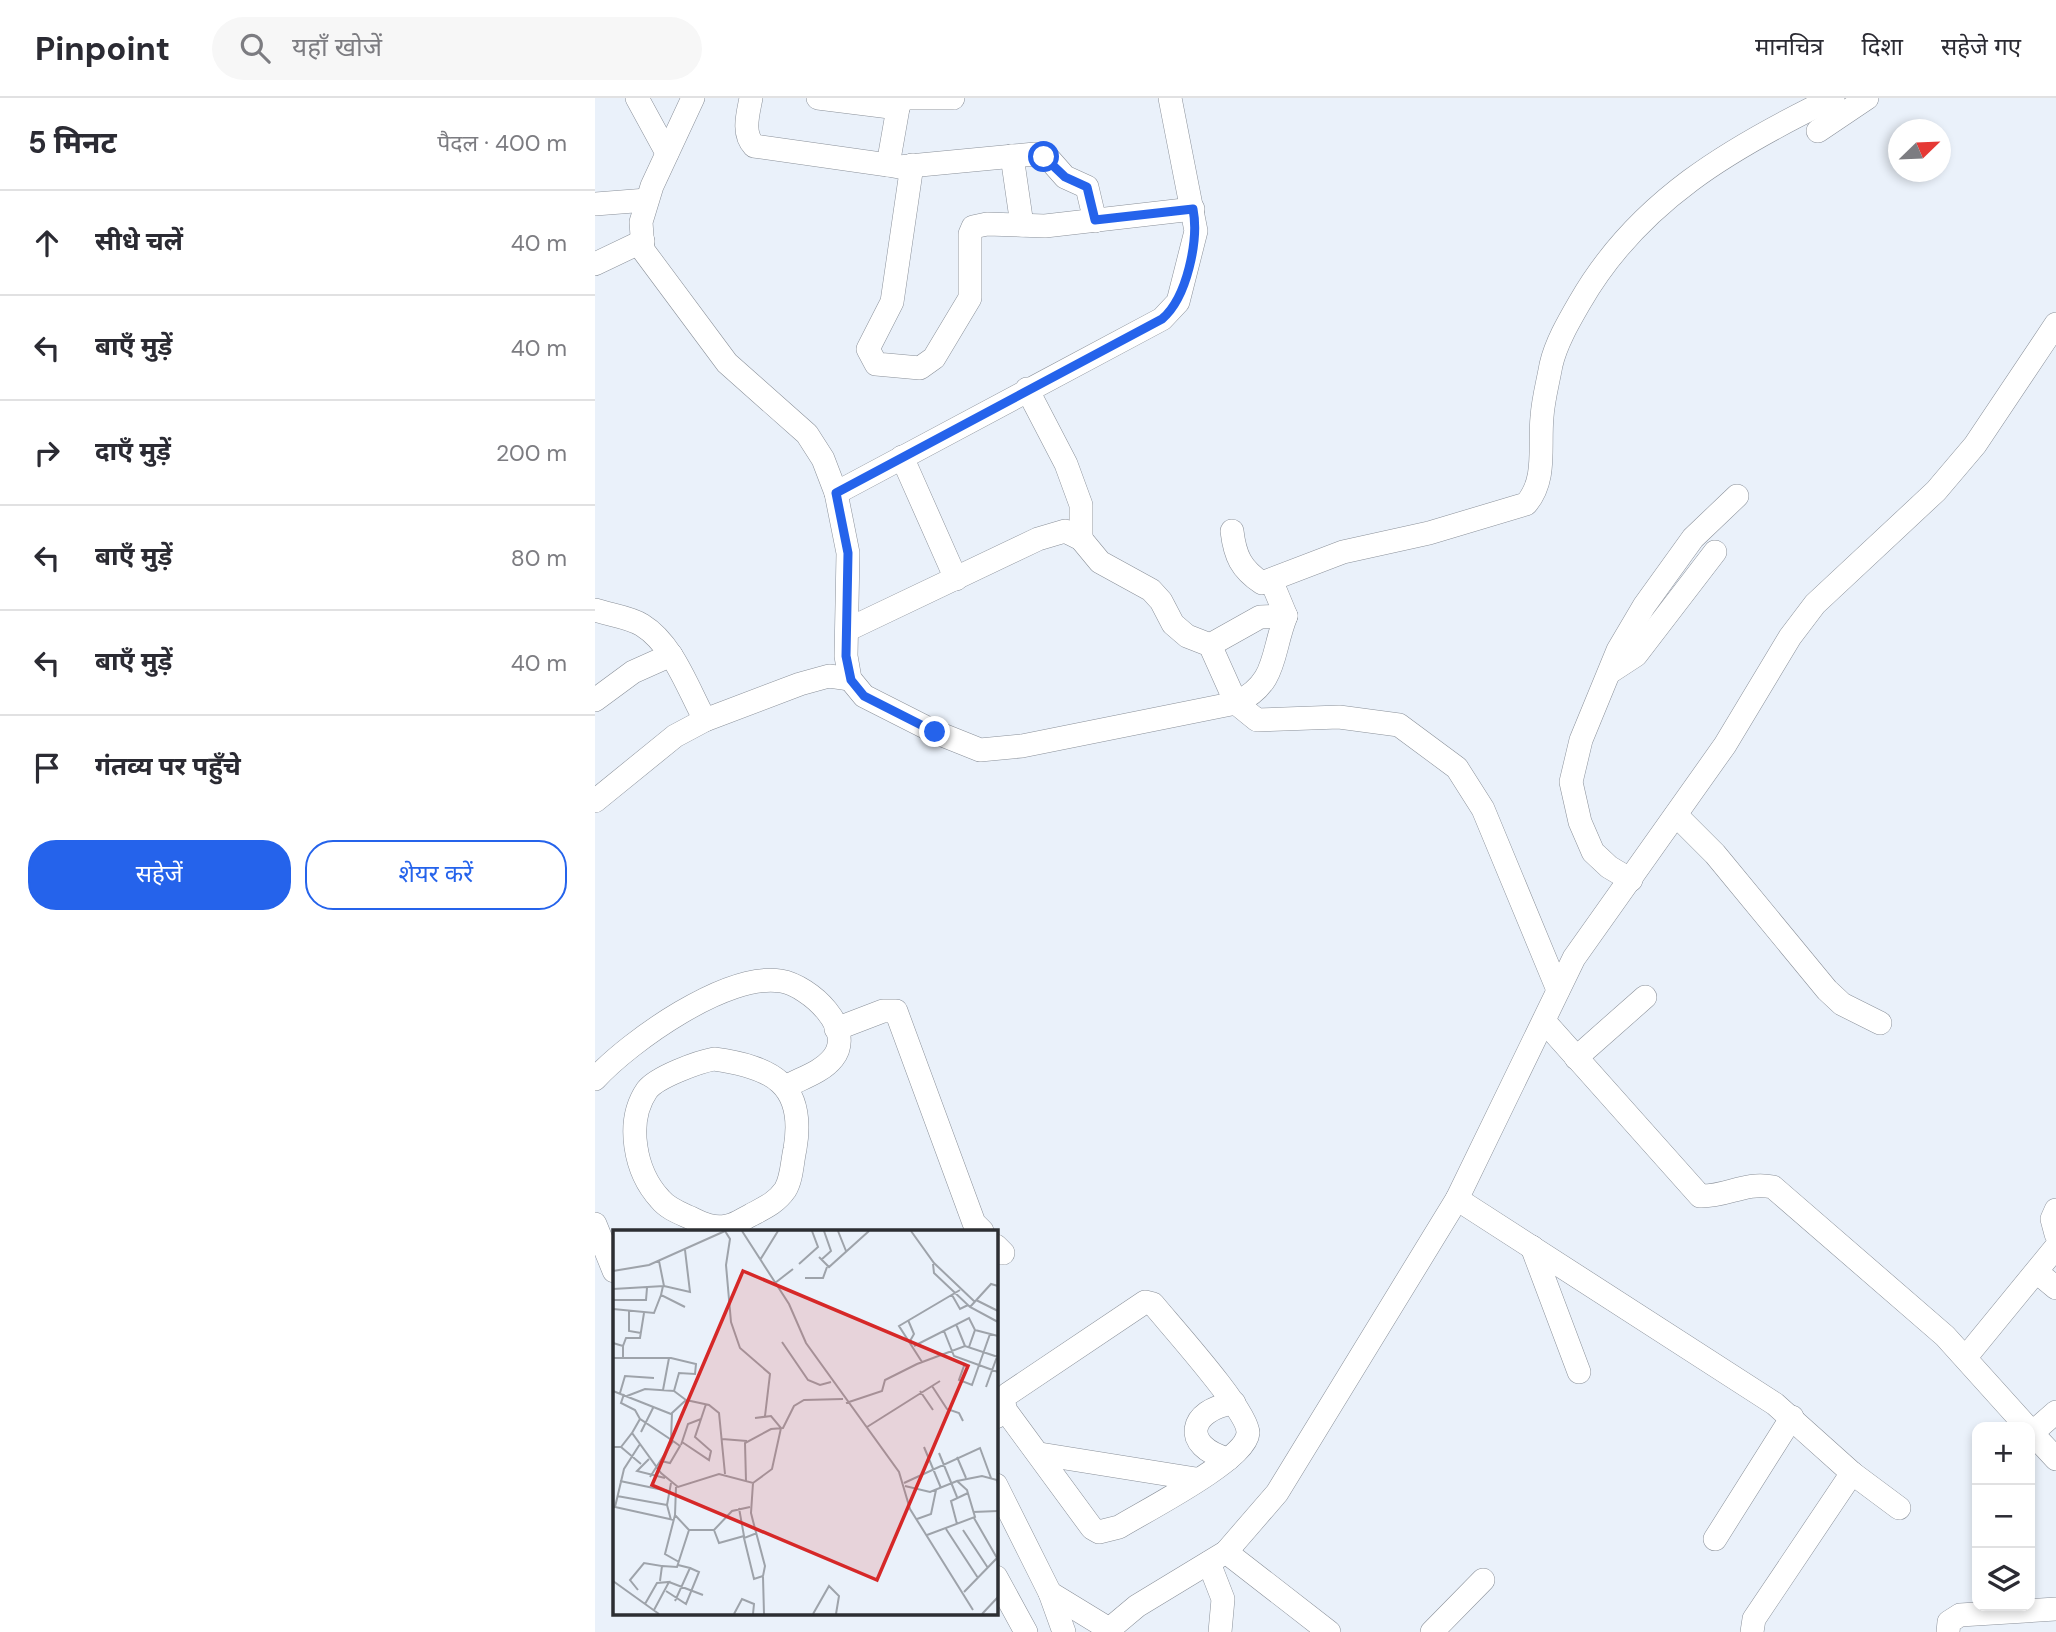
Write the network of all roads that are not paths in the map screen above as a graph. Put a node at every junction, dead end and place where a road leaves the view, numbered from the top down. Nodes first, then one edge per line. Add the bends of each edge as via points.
1 (637, 98) edge
2 (693, 98) edge
3 (731, 98) edge
4 (818, 98) edge
5 (953, 98) edge
6 (1170, 98) edge
7 (1833, 98) edge
8 (1867, 98) edge
9 (899, 101) edge
10 (749, 106) edge
11 (1818, 131) dead end
12 (667, 153) junction
13 (1012, 156) junction
14 (888, 164) junction
15 (912, 165) junction
16 (647, 200) junction
17 (595, 203) edge
18 (1193, 209) junction
19 (1095, 220) junction
20 (1021, 225) junction
21 (643, 241) junction
22 (595, 264) edge
23 (2056, 324) edge
24 (1027, 389) junction
25 (902, 457) junction
26 (836, 493) junction
27 (1737, 496) dead end
28 (1232, 531) dead end
29 (1081, 539) junction
30 (1715, 552) dead end
31 (956, 579) junction
32 (1271, 580) junction
33 (595, 610) edge
34 (1286, 616) junction
35 (849, 629) junction
36 (1210, 645) junction
37 (671, 655) junction
38 (1610, 672) junction
39 (851, 680) junction
40 (595, 700) edge
41 (1236, 703) junction
42 (705, 720) junction
43 (595, 800) edge
44 (1675, 815) junction
45 (1631, 880) junction
46 (1558, 990) junction
47 (1645, 997) dead end
48 (1543, 1021) junction
49 (1880, 1023) dead end
50 (837, 1030) junction
51 (1576, 1058) junction
52 (595, 1079) edge
53 (787, 1086) junction
54 (1457, 1199) junction
55 (2056, 1210) edge
56 (595, 1224) edge
57 (981, 1230) edge
58 (2056, 1234) edge
59 (1532, 1247) junction
60 (2056, 1247) edge
61 (613, 1269) edge
62 (2038, 1273) junction
63 (2056, 1288) edge
64 (1966, 1357) junction
65 (1579, 1372) dead end
66 (1234, 1403) junction
67 (2056, 1412) edge
68 (1001, 1414) edge
69 (1791, 1417) junction
70 (2022, 1422) edge
71 (2035, 1426) edge
72 (2035, 1436) edge
73 (1040, 1454) junction
74 (2056, 1459) edge
75 (1229, 1460) junction
76 (1852, 1473) junction
77 (1196, 1479) junction
78 (997, 1487) edge
79 (1899, 1508) dead end
80 (1715, 1539) dead end
81 (1217, 1558) junction
82 (997, 1579) edge
83 (1483, 1580) dead end
84 (1050, 1593) junction
85 (2056, 1609) edge
86 (1107, 1630) edge
87 (1026, 1632) edge
88 (1063, 1632) edge
89 (1220, 1632) edge
90 (1329, 1632) edge
91 (1432, 1632) edge
92 (1752, 1632) edge
93 (1948, 1632) edge

1 - 12 street
2 - 12 street
3 - 10 street
4 - 9 street
5 - 9 street
6 - 18 street
7 - 32 street via 1730,151 1612,251 1571,316 1553,357 1542,415 1539,480 1526,504 1343,552
8 - 11 street
9 - 14 street
10 - 14 street via 748,139 754,146
12 - 16 street
13 - 15 street
13 - 19 street via 1044,157 1065,177 1082,182 1090,192
13 - 20 street
14 - 15 street
15 - 20 street via 892,302 868,349 876,364 927,365 969,298 973,228
16 - 17 street
16 - 21 street via 641,222
18 - 19 street
18 - 24 street via 1194,244 1172,310
19 - 20 street
21 - 22 street
21 - 26 street via 643,250 727,363 807,434
23 - 44 street via 1975,445 1936,491 1815,604
24 - 25 street
24 - 29 street via 1066,464 1081,505
25 - 26 street
25 - 31 street
26 - 35 street via 848,553
27 - 38 street via 1678,556 1618,650
28 - 32 street via 1245,571 1262,583
29 - 31 street via 1065,531 1038,539
29 - 36 street via 1100,562 1151,590 1173,624 1187,636
30 - 38 street via 1636,655
31 - 35 street
32 - 34 street
33 - 37 street via 639,623
34 - 36 street via 1260,617
34 - 41 street via 1277,638 1275,662 1263,684
35 - 39 street via 846,656
36 - 41 street
37 - 40 street via 633,671
37 - 42 street
38 - 45 street via 1581,740 1571,782 1593,852
39 - 41 street via 864,696 979,750 1022,746
39 - 42 street via 829,676
41 - 46 street via 1257,720 1339,716 1399,725 1457,768 1483,809
42 - 43 street via 675,736
44 - 45 street
44 - 49 street via 1715,854 1827,990 1842,1004
45 - 46 street via 1574,958
46 - 48 street
47 - 51 street
48 - 51 street
48 - 54 street
50 - 52 street via 832,1016 814,996 781,981 737,986 659,1024
50 - 53 street via 840,1040 834,1058
50 - 57 street via 883,1011 896,1011 974,1223
51 - 64 street via 1700,1196 1755,1183 1773,1187
53 - 53 street via 797,1117 797,1136 788,1185 770,1206 730,1226 717,1227 660,1200 634,1144 647,1091 714,1059 769,1074
54 - 59 street
54 - 81 street via 1277,1493
55 - 58 street via 2052,1219
56 - 61 street
59 - 65 street
59 - 69 street
60 - 62 street
62 - 63 street
62 - 64 street
64 - 70 street
66 - 68 street via 1153,1304 1145,1302 1009,1394
66 - 75 street via 1248,1433
66 - 75 street via 1216,1406 1200,1416 1195,1430 1211,1455
67 - 71 street
68 - 73 street
69 - 76 street
69 - 80 street
72 - 74 street
73 - 77 street
73 - 77 street via 1099,1532 1110,1531
75 - 77 street
76 - 79 street
76 - 92 street via 1754,1619
78 - 84 street
81 - 86 street via 1137,1606
81 - 89 street via 1223,1599
81 - 90 street
82 - 87 street
83 - 91 street
84 - 86 street
84 - 88 street
85 - 93 street via 1960,1615 1949,1622

